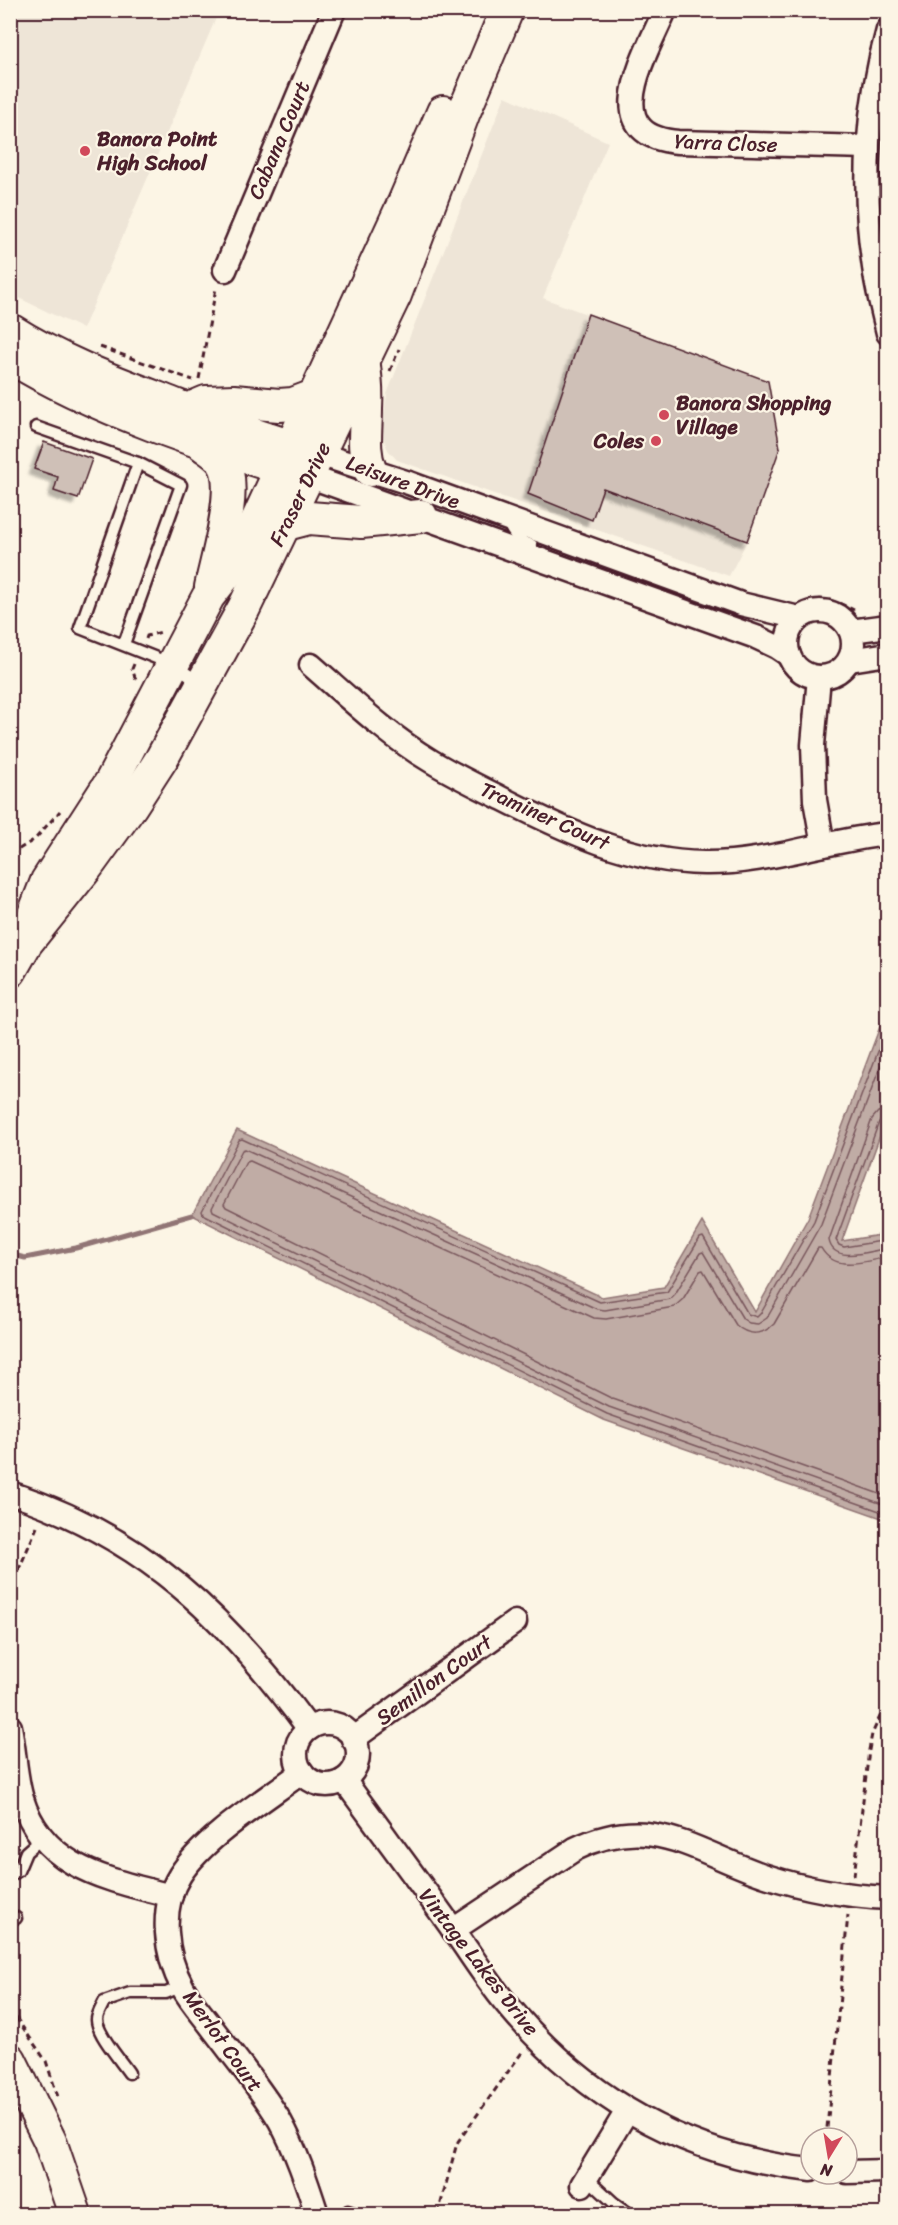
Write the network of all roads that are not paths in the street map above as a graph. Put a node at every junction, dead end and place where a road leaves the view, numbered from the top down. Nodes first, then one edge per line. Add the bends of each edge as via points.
1 (334, 10) edge
2 (487, 10) edge
3 (507, 10) edge
4 (665, 10) edge
5 (888, 30) edge
6 (868, 147) junction
7 (225, 270) road end
8 (10, 330) edge
9 (888, 333) edge
10 (10, 357) edge
11 (364, 362) junction
12 (314, 396) junction
13 (191, 424) junction
14 (36, 427) dead end
15 (300, 461) junction
16 (138, 463) junction
17 (370, 470) junction
18 (421, 516) junction
19 (507, 519) junction
20 (286, 524) junction
21 (597, 579) junction
22 (208, 597) junction
23 (682, 597) junction
24 (801, 610) junction
25 (854, 621) junction
26 (888, 626) edge
27 (124, 644) junction
28 (888, 654) edge
29 (789, 655) junction
30 (850, 660) junction
31 (174, 665) junction
32 (311, 665) dead end
33 (819, 677) junction
34 (204, 684) junction
35 (888, 834) edge
36 (823, 845) junction
37 (26, 943) junction
38 (10, 971) edge
39 (10, 1493) edge
40 (515, 1622) dead end
41 (10, 1727) edge
42 (309, 1729) junction
43 (353, 1739) junction
44 (302, 1772) junction
45 (344, 1780) junction
46 (42, 1838) junction
47 (10, 1876) edge
48 (171, 1896) junction
49 (888, 1898) edge
50 (453, 1930) junction
51 (182, 1986) junction
52 (10, 2060) edge
53 (129, 2073) dead end
54 (627, 2111) junction
55 (799, 2168) edge
56 (859, 2172) edge
57 (888, 2172) edge
58 (584, 2182) joint
59 (75, 2214) edge
60 (317, 2214) edge
61 (630, 2214) edge

1 - 7 street, Cabana Court
2 - 12 street, Fraser Drive via 403,205
3 - 11 street, Fraser Drive via 464,112 405,272
4 - 6 street, Yarra Close via 632,94 634,118 641,130 665,141 678,142
5 - 6 street via 880,58
6 - 9 street via 873,260
8 - 13 street, Leisure Drive
10 - 13 street, Leisure Drive via 102,403
11 - 15 street, Fraser Drive
11 - 17 street via 364,443
12 - 13 street via 279,405 206,402
12 - 15 street, Fraser Drive
13 - 15 street, Leisure Drive
13 - 22 street via 222,460 230,483
14 - 16 lane
15 - 17 street, Leisure Drive
15 - 18 street, Leisure Drive
15 - 20 street, Fraser Drive
15 - 22 street, Fraser Drive via 237,560
16 - 27 lane via 181,485
16 - 27 lane via 81,628
17 - 19 street, Leisure Drive
18 - 20 street via 361,522 309,518
18 - 21 street, Leisure Drive
19 - 21 lane via 518,540 585,564
19 - 23 street, Leisure Drive
20 - 34 street, Fraser Drive
21 - 23 street, Leisure Drive
22 - 31 street, Fraser Drive
23 - 24 street, Leisure Drive via 764,612
23 - 29 street, Leisure Drive
24 - 25 street, Leisure Drive via 828,612 845,622
24 - 29 street via 788,635
25 - 26 street
25 - 30 street
27 - 31 lane
28 - 30 street
29 - 33 street, Leisure Drive via 800,670
30 - 33 street via 837,673
31 - 34 lane
31 - 37 street, Fraser Drive via 111,782 47,881
32 - 36 street, Traminer Court via 379,724 430,761 594,842 654,857 704,863 764,858
33 - 36 street via 813,756
34 - 37 street, Fraser Drive via 131,806
35 - 36 street, Traminer Court
37 - 38 street, Fraser Drive
39 - 42 street via 92,1528 154,1565 231,1633
40 - 43 street, Semillon Court
41 - 46 street via 22,1798
42 - 43 street via 333,1724 345,1729
42 - 44 street via 296,1749
43 - 45 street via 357,1761
44 - 45 street via 321,1785
44 - 48 street, Merlot Court via 200,1850 179,1876
45 - 50 street, Vintage Lakes Drive
46 - 47 lane via 26,1852 18,1871
46 - 48 street via 80,1868
48 - 51 street, Merlot Court via 166,1931
49 - 50 street via 851,1896 767,1877 672,1839 614,1834 575,1849
50 - 54 street, Vintage Lakes Drive via 532,2033
51 - 53 lane via 166,1993 130,1993 104,2002 98,2024
51 - 60 street, Merlot Court via 280,2122
52 - 59 street via 50,2141
54 - 55 street, Vintage Lakes Drive via 708,2149
54 - 58 street
56 - 57 street
58 - 61 lane

